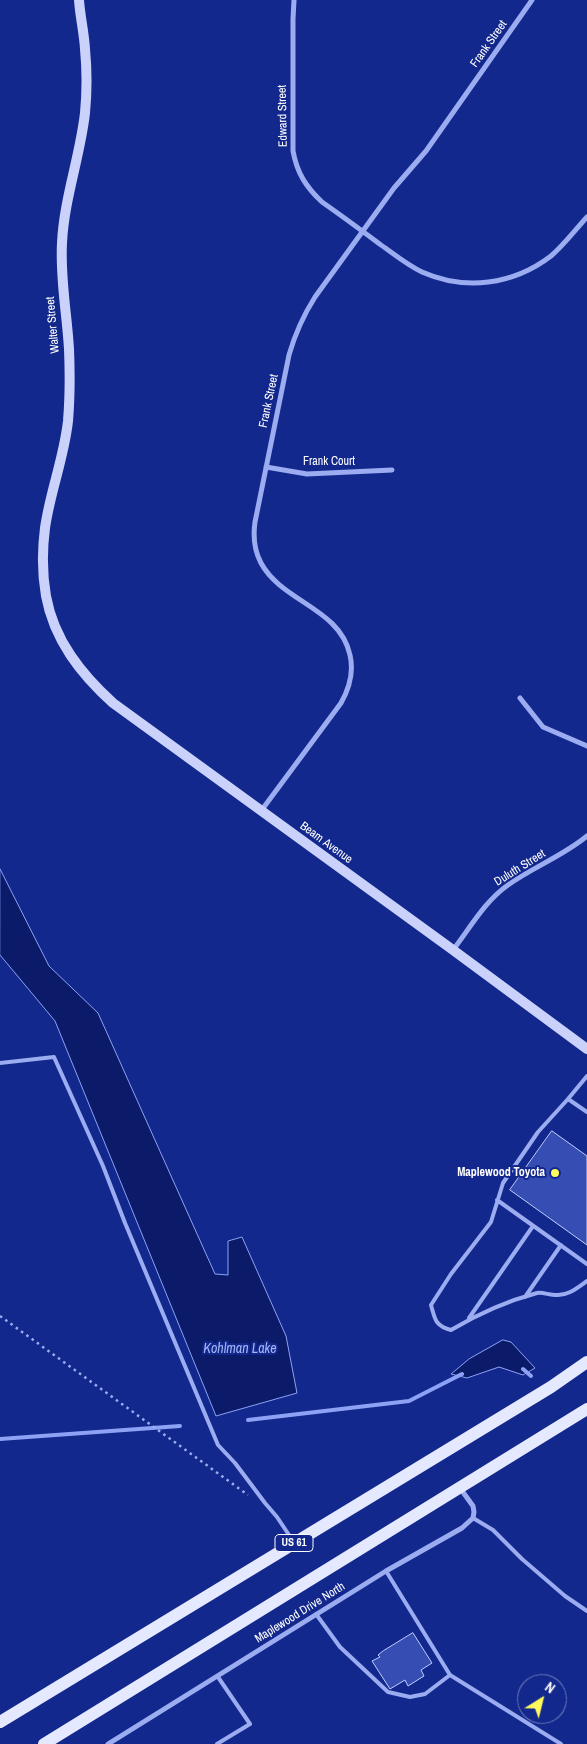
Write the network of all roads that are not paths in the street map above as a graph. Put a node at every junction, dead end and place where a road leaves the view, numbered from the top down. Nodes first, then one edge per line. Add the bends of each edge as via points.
1 (79, 0) edge
2 (294, 0) edge
3 (532, 0) edge
4 (587, 217) edge
5 (362, 231) junction
6 (266, 467) junction
7 (392, 470) dead end
8 (63, 644) joint
9 (520, 698) dead end
10 (587, 746) edge
11 (261, 811) junction
12 (587, 836) edge
13 (453, 950) junction
14 (587, 1049) edge
15 (0, 1063) edge
16 (587, 1076) edge
17 (568, 1099) junction
18 (587, 1112) edge
19 (497, 1200) junction
20 (534, 1226) junction
21 (561, 1245) junction
22 (587, 1264) edge
23 (587, 1281) edge
24 (525, 1297) junction
25 (468, 1320) junction
26 (587, 1362) edge
27 (587, 1409) edge
28 (460, 1488) junction
29 (473, 1518) junction
30 (294, 1543) junction
31 (386, 1571) junction
32 (587, 1611) edge
33 (316, 1614) junction
34 (450, 1675) junction
35 (218, 1676) junction
36 (0, 1722) edge
37 (44, 1744) edge
38 (108, 1744) edge
39 (217, 1744) edge
40 (561, 1744) edge

1 - 8 street, Walter Street via 87,83 81,146 65,213 61,276 69,349 68,422 42,550 47,599
2 - 5 street, Edward Street via 293,144 296,165 311,192
3 - 5 street, Frank Street via 426,151
4 - 5 street, Edward Street via 552,255 534,267 510,278 482,283 442,280 420,271
5 - 6 street, Frank Street via 303,315 294,336
6 - 7 street, Frank Court via 307,474
6 - 11 street, Frank Street via 254,536 258,557 269,575 339,630 349,647 352,676 341,702
8 - 11 street, Beam Avenue via 79,669 113,703
9 - 10 street via 543,727
11 - 13 street, Beam Avenue
12 - 13 street, Duluth Street via 496,894
13 - 14 street, Beam Avenue
15 - 30 lane via 54,1057 103,1166 218,1445 236,1463
16 - 17 lane
17 - 18 lane
17 - 19 lane via 538,1132 503,1183
19 - 20 lane
19 - 25 lane via 491,1222 431,1304 435,1321 444,1328 451,1330
20 - 21 lane
20 - 25 lane
21 - 22 lane
21 - 24 lane
23 - 24 lane via 568,1294 556,1296 540,1292
24 - 25 lane
26 - 30 main road, US 61
27 - 28 main road
28 - 29 street via 473,1506
28 - 37 main road
29 - 31 street, Maplewood Drive North via 462,1528
29 - 32 lane via 493,1530 522,1559
30 - 36 main road, US 61
31 - 33 street, Maplewood Drive North
31 - 34 lane
33 - 34 lane via 340,1647 388,1692 410,1697 425,1694
33 - 35 street, Maplewood Drive North
34 - 40 lane
35 - 38 street, Maplewood Drive North
35 - 39 lane via 250,1724

